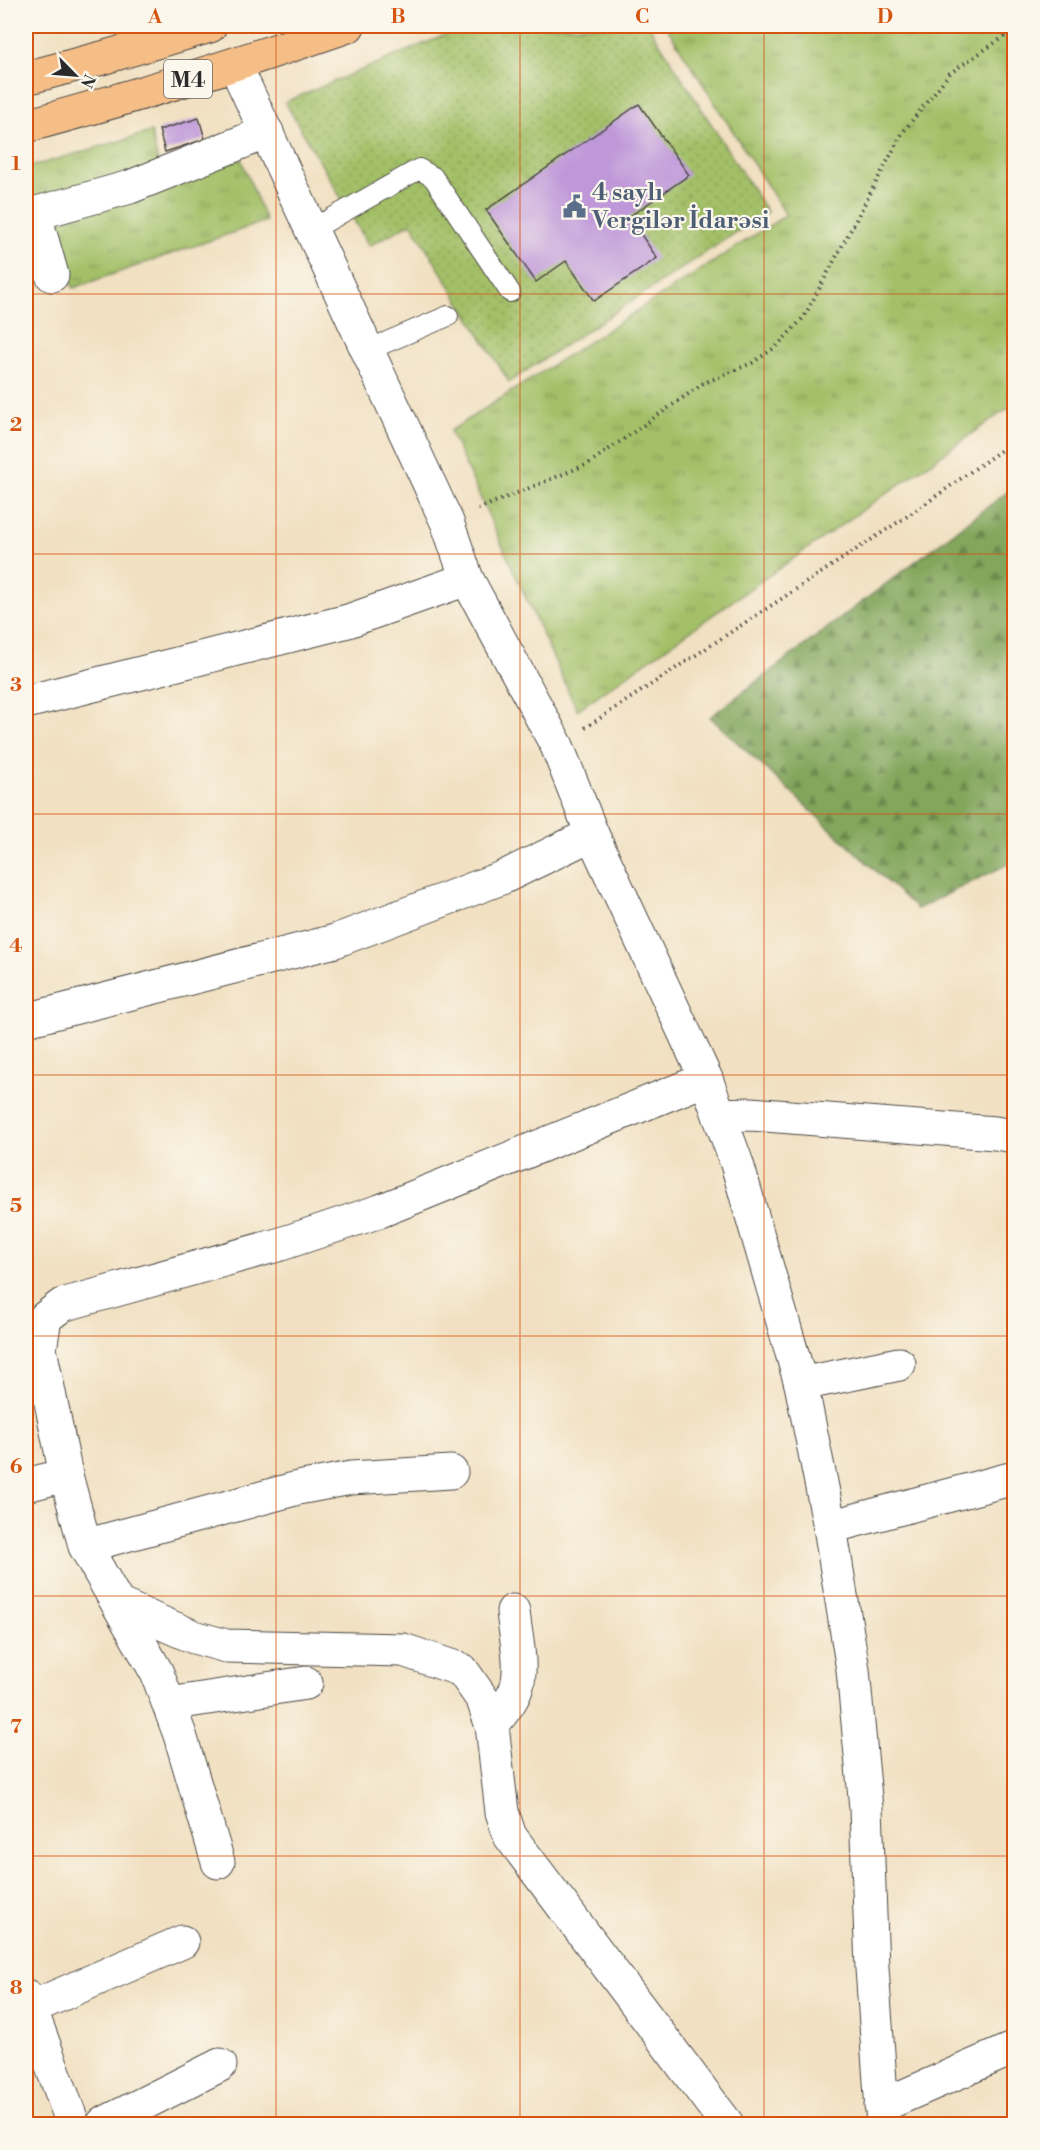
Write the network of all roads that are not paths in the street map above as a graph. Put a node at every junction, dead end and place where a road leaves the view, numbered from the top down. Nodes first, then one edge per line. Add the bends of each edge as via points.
1 (210, 26) edge
2 (348, 26) edge
3 (236, 65) junction
4 (26, 78) edge
5 (26, 126) edge
6 (267, 132) junction
7 (30, 216) edge
8 (313, 229) junction
9 (52, 275) dead end
10 (510, 292) dead end
11 (448, 316) dead end
12 (368, 350) junction
13 (467, 579) junction
14 (26, 702) edge
15 (592, 834) junction
16 (26, 1020) edge
17 (706, 1079) junction
18 (719, 1114) junction
19 (1014, 1137) edge
20 (899, 1364) dead end
21 (801, 1384) junction
22 (451, 1472) dead end
23 (66, 1475) junction
24 (1014, 1478) edge
25 (26, 1485) edge
26 (830, 1527) junction
27 (85, 1546) junction
28 (118, 1604) junction
29 (513, 1611) dead end
30 (306, 1683) dead end
31 (169, 1704) junction
32 (492, 1726) junction
33 (218, 1862) dead end
34 (182, 1942) dead end
35 (28, 2002) edge
36 (1014, 2048) edge
37 (220, 2065) dead end
38 (882, 2115) edge
39 (73, 2124) edge
40 (103, 2124) edge
41 (727, 2124) edge

1 - 4 highway, M4
2 - 3 highway, M4
3 - 5 highway, M4
3 - 6 street
6 - 7 street via 130,187
6 - 8 street
7 - 9 street
8 - 10 lane via 420,169 433,177
8 - 12 street
11 - 12 lane
12 - 13 street via 447,522
13 - 14 street via 348,621
13 - 15 street via 557,746
15 - 16 street via 504,878 334,941
15 - 17 street
17 - 18 street
17 - 23 street via 380,1211 281,1244 62,1305 45,1318 40,1348
18 - 19 street
18 - 21 street
20 - 21 street
21 - 26 street
22 - 27 street via 351,1478 298,1488
23 - 25 street
23 - 27 street
24 - 26 street
26 - 38 street via 853,1670 866,1808
27 - 28 street
28 - 31 street via 157,1673
28 - 32 street via 194,1637 226,1646 403,1650 462,1670 483,1700
29 - 32 street via 518,1679 510,1701
30 - 31 street
31 - 33 street
32 - 41 street via 502,1812 510,1836
34 - 35 street
35 - 39 street
36 - 38 street
37 - 40 street

